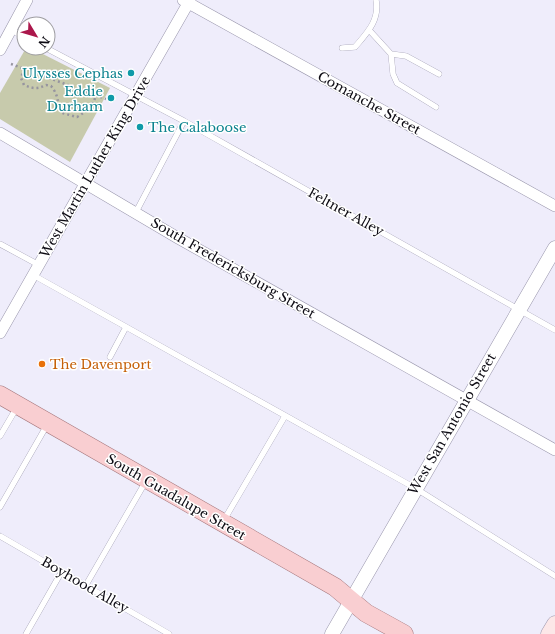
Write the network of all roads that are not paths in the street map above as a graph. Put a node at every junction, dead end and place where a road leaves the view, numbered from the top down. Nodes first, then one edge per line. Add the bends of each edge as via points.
1 (27, 0) edge
2 (376, 0) edge
3 (187, 1) edge
4 (12, 30) junction
5 (370, 31) junction
6 (16, 32) edge
7 (342, 48) dead end
8 (0, 50) edge
9 (56, 53) edge
10 (392, 54) junction
11 (439, 74) dead end
12 (136, 95) junction
13 (436, 107) dead end
14 (184, 121) junction
15 (0, 133) edge
16 (85, 184) junction
17 (555, 206) edge
18 (136, 212) junction
19 (0, 244) edge
20 (555, 248) edge
21 (39, 265) junction
22 (33, 275) junction
23 (520, 309) junction
24 (126, 327) junction
25 (555, 330) edge
26 (0, 333) edge
27 (110, 357) dead end
28 (0, 395) edge
29 (466, 400) junction
30 (18, 405) junction
31 (285, 416) junction
32 (48, 423) junction
33 (0, 436) edge
34 (555, 450) edge
35 (147, 479) junction
36 (415, 488) junction
37 (0, 507) edge
38 (222, 523) junction
39 (0, 536) edge
40 (62, 571) junction
41 (555, 576) edge
42 (86, 585) junction
43 (351, 601) junction
44 (555, 624) edge
45 (26, 634) edge
46 (169, 634) edge
47 (332, 634) edge
48 (404, 634) edge
49 (549, 634) edge

1 - 4 street
2 - 5 lane via 375,21
3 - 12 street, West Martin Luther King Drive
3 - 17 street, Comanche Street
4 - 6 lane
4 - 8 street
5 - 7 lane via 355,47
5 - 10 lane
9 - 12 lane, Feltner Alley
10 - 11 lane via 406,56
10 - 13 lane via 393,74 397,84
12 - 14 lane, Feltner Alley
12 - 16 street, West Martin Luther King Drive
14 - 18 lane
14 - 23 lane, Feltner Alley
15 - 16 street, South Fredericksburg Street
16 - 18 street, South Fredericksburg Street
16 - 21 street, West Martin Luther King Drive
18 - 29 street, South Fredericksburg Street
19 - 21 lane
20 - 23 street, West San Antonio Street
21 - 22 street, West Martin Luther King Drive
22 - 24 lane
22 - 26 street, West Martin Luther King Drive
23 - 25 lane, Feltner Alley
23 - 29 street, West San Antonio Street
24 - 27 lane
24 - 31 lane
28 - 30 main road, South Guadalupe Street
29 - 34 street, South Fredericksburg Street
29 - 36 street, West San Antonio Street
30 - 32 main road, South Guadalupe Street
30 - 33 lane
31 - 36 lane
31 - 38 lane
32 - 35 main road, South Guadalupe Street
32 - 37 lane
35 - 38 main road, South Guadalupe Street
35 - 42 lane
36 - 41 lane
36 - 43 street, West San Antonio Street
38 - 43 main road, South Guadalupe Street via 335,588
39 - 40 lane, Boyhood Alley
40 - 42 lane, Boyhood Alley
40 - 45 lane
42 - 46 lane, Boyhood Alley
43 - 47 street, West San Antonio Street
43 - 48 main road, South Guadalupe Street via 366,613
44 - 49 main road

